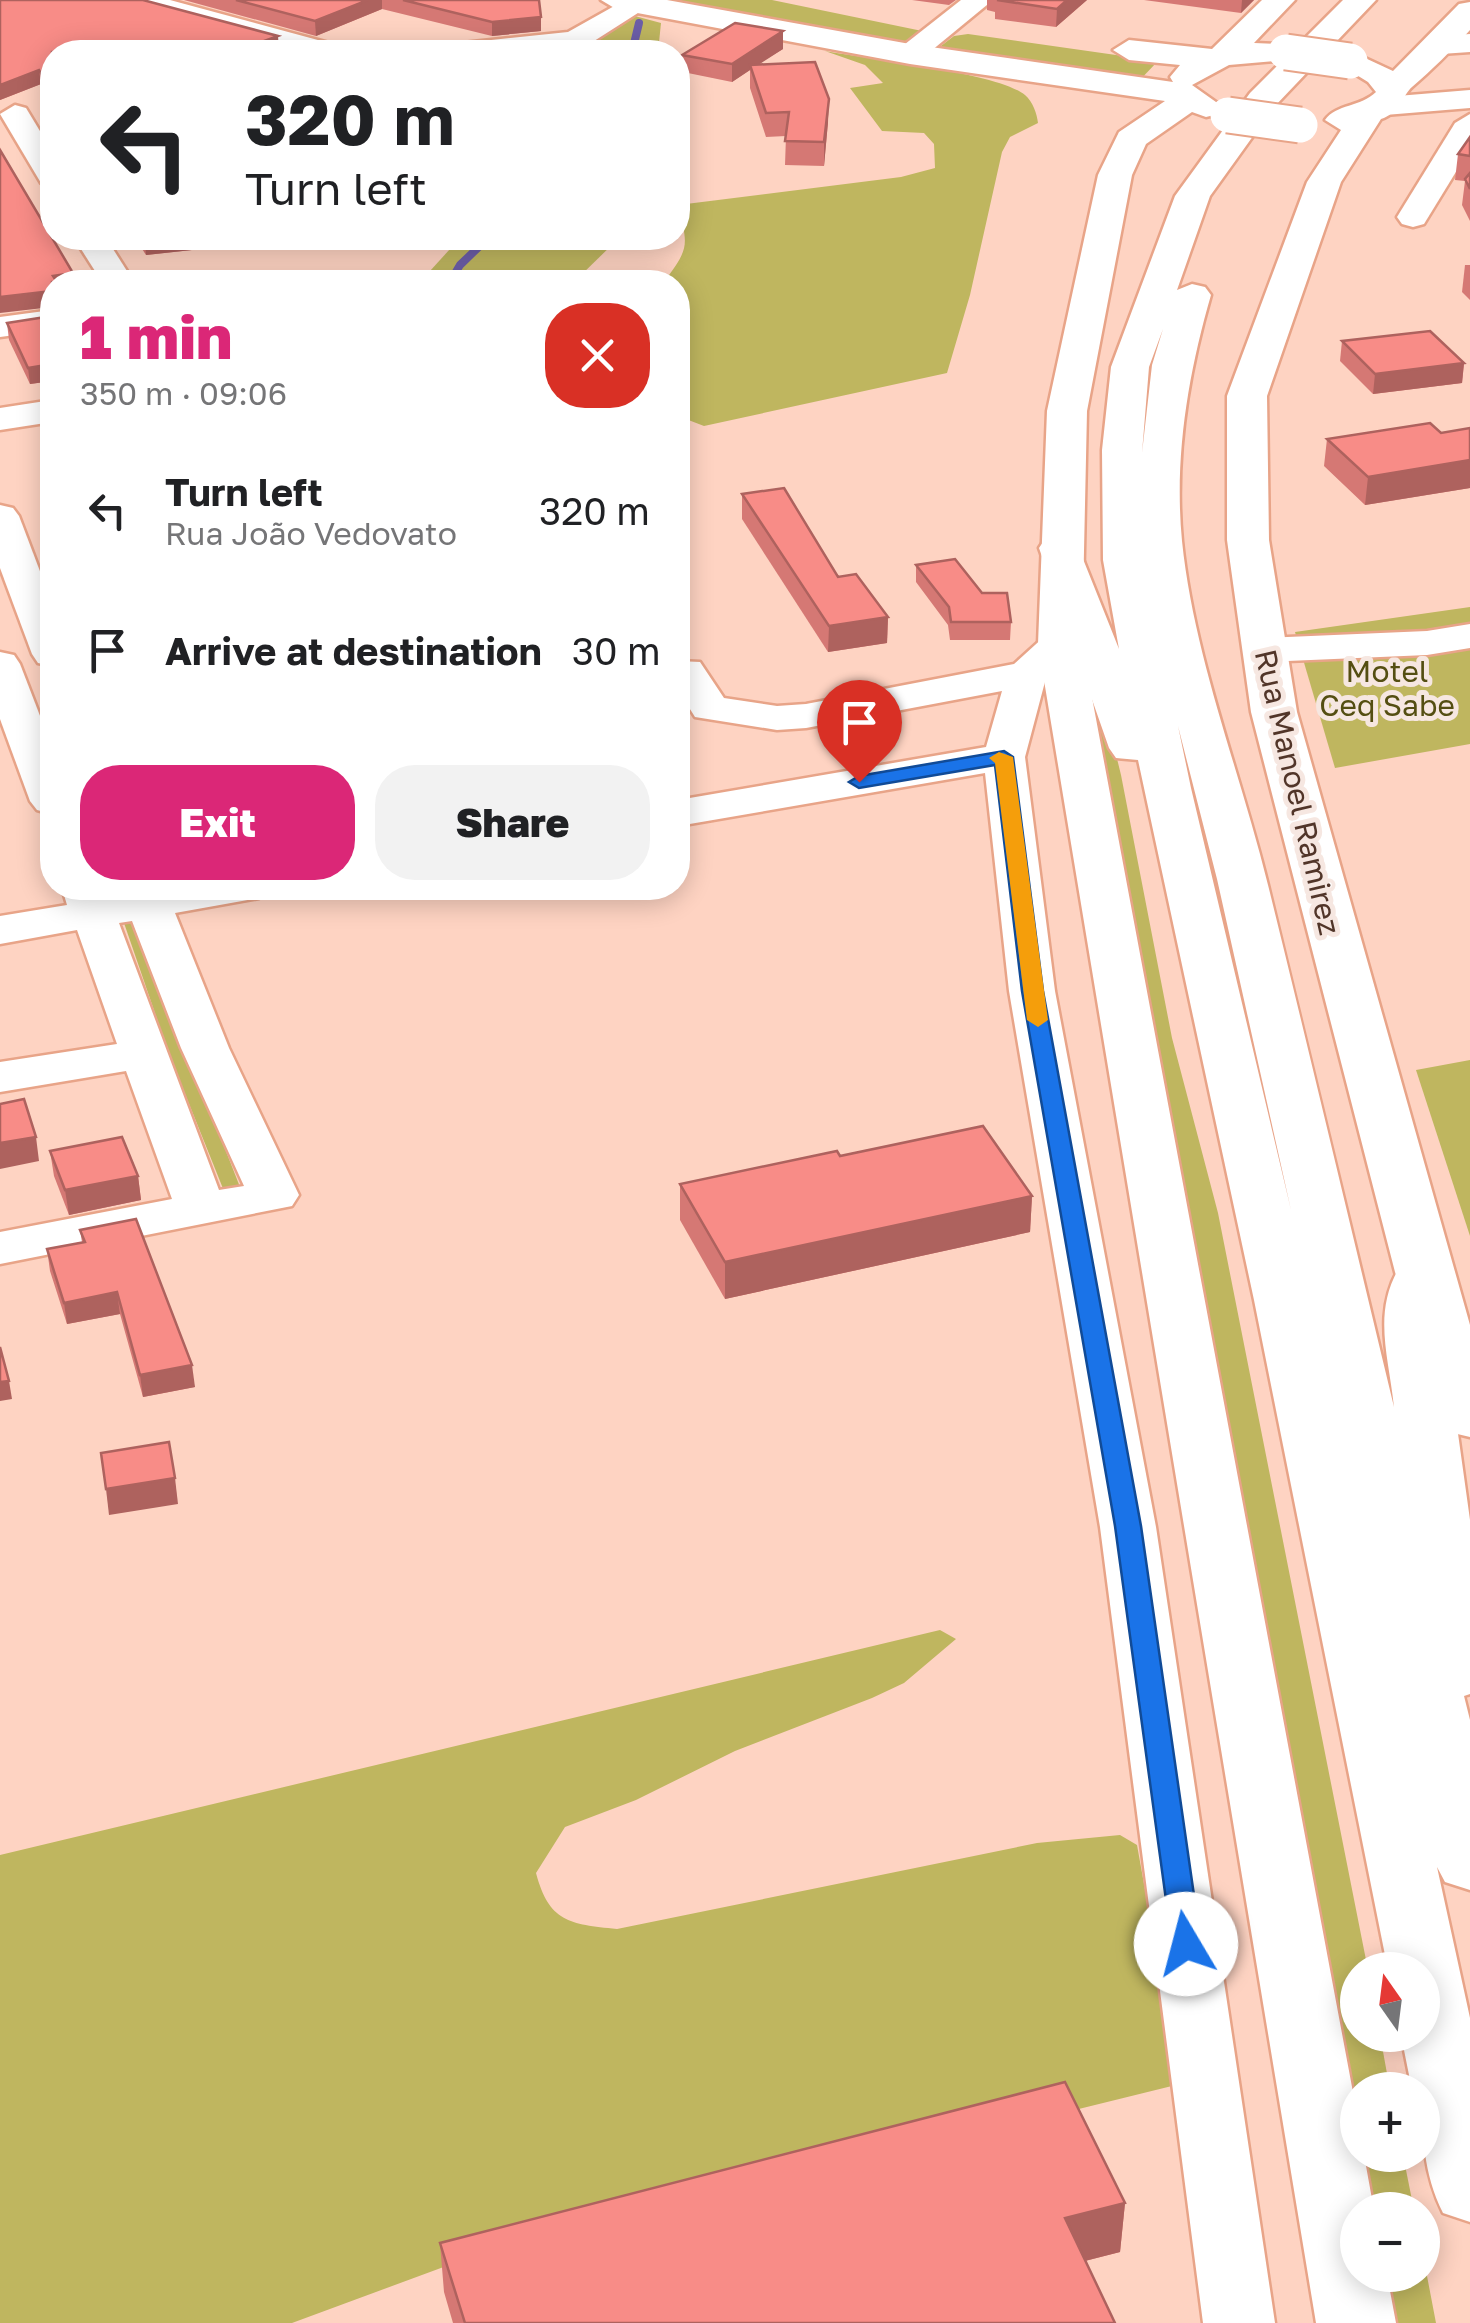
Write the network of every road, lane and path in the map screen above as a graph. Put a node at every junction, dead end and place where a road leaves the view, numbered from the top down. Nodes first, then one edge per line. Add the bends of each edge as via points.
1 (138, 0) edge
2 (1280, 0) edge
3 (1361, 0) edge
4 (1395, 0) edge
5 (627, 2) edge
6 (1470, 11) edge
7 (982, 16) edge
8 (909, 18) dead end
9 (948, 26) junction
10 (286, 40) edge
11 (585, 40) edge
12 (1455, 44) edge
13 (1097, 47) dead end
14 (910, 54) junction
15 (1218, 58) junction
16 (1007, 70) junction
17 (0, 84) edge
18 (1190, 96) junction
19 (1470, 97) edge
20 (1384, 98) junction
21 (26, 109) edge
22 (1470, 124) edge
23 (1132, 139) junction
24 (40, 145) edge
25 (1412, 217) dead end
26 (40, 322) edge
27 (0, 327) edge
28 (40, 413) edge
29 (0, 420) edge
30 (1, 524) edge
31 (1060, 548) junction
32 (40, 621) edge
33 (1470, 636) edge
34 (40, 646) edge
35 (0, 647) edge
36 (1263, 650) junction
37 (1044, 659) junction
38 (0, 664) edge
39 (690, 677) edge
40 (1004, 757) junction
41 (40, 761) edge
42 (0, 781) edge
43 (40, 783) edge
44 (1167, 788) junction
45 (690, 811) edge
46 (147, 900) edge
47 (88, 901) edge
48 (0, 930) edge
49 (144, 1054) junction
50 (0, 1077) edge
51 (201, 1210) junction
52 (0, 1248) edge
53 (1424, 1272) junction
54 (1470, 1418) edge
55 (1438, 1722) junction
56 (1470, 1864) edge
57 (1470, 2191) edge
58 (1239, 2323) edge
59 (1356, 2323) edge

1 - 10 street
2 - 15 main road
3 - 44 main road via 1262,100 1193,196 1130,367 1122,450 1124,560
4 - 55 main road via 1259,148 1232,189 1171,365 1161,542 1175,627 1242,879
5 - 11 street
5 - 14 main road
6 - 12 main road
7 - 9 main road
8 - 9 main road
9 - 14 street
12 - 20 main road
13 - 15 main road
14 - 16 main road
15 - 18 main road via 1187,74
15 - 20 main road, bridge via 1286,52 1350,62 1380,74
16 - 18 main road
16 - 23 main road via 1094,104
17 - 21 street
18 - 20 main road, bridge via 1228,115 1300,124
18 - 23 main road
19 - 20 street
20 - 36 main road, Rua Manoel Ramirez via 1324,182 1248,396 1248,540
21 - 24 street
22 - 25 street
23 - 31 main road via 1115,174 1068,411
26 - 27 street
28 - 29 street
30 - 32 street
31 - 37 main road
31 - 44 main road via 1138,768
33 - 36 street
34 - 35 street
36 - 53 main road, Rua Manoel Ramirez
37 - 39 street via 777,718 710,708
37 - 40 street
37 - 59 main road
38 - 41 street
40 - 45 street
40 - 58 street via 1032,991 1128,1526
42 - 43 street
44 - 57 main road via 1283,1300
46 - 51 street via 274,1195
47 - 48 street
47 - 49 street
49 - 50 street
49 - 51 street
51 - 52 street
53 - 54 main road, Rua Manoel Ramirez
53 - 55 main road via 1410,1304 1457,1661
55 - 56 main road

